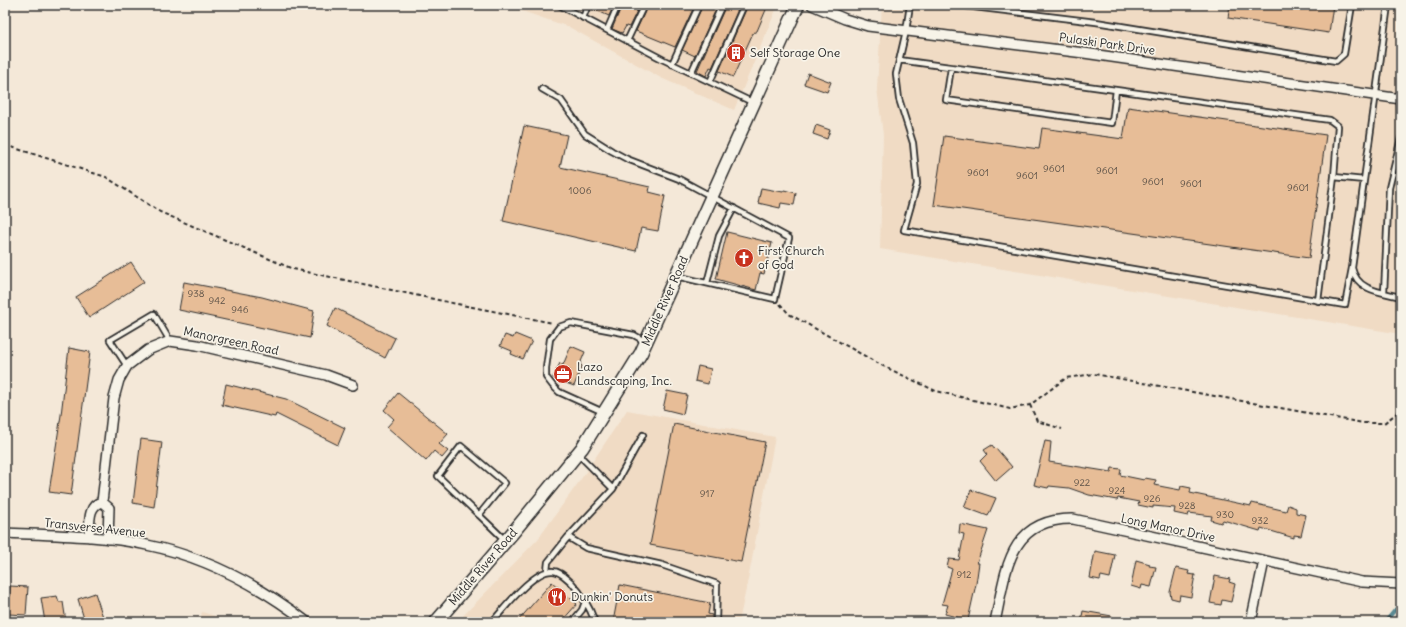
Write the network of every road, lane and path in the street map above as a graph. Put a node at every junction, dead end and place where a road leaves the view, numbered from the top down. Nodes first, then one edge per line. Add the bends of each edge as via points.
1 (559, 5) edge
2 (588, 5) edge
3 (618, 5) edge
4 (644, 5) edge
5 (699, 5) edge
6 (722, 5) edge
7 (744, 5) edge
8 (798, 5) edge
9 (812, 5) edge
10 (910, 5) edge
11 (957, 5) edge
12 (1352, 5) edge
13 (1388, 5) edge
14 (583, 18) junction
15 (607, 30) junction
16 (906, 31) junction
17 (627, 41) junction
18 (899, 60) junction
19 (672, 64) junction
20 (951, 68) junction
21 (692, 73) junction
22 (710, 82) junction
23 (542, 89) dead end
24 (1116, 90) junction
25 (1374, 95) junction
26 (1401, 99) edge
27 (754, 103) junction
28 (1401, 138) edge
29 (5, 145) edge
30 (1334, 177) junction
31 (1364, 180) junction
32 (712, 197) junction
33 (734, 208) junction
34 (1352, 268) junction
35 (676, 276) junction
36 (707, 283) junction
37 (1384, 293) junction
38 (1401, 297) edge
39 (775, 299) junction
40 (1318, 301) junction
41 (564, 324) junction
42 (170, 341) junction
43 (646, 343) junction
44 (127, 366) junction
45 (353, 385) dead end
46 (1030, 405) junction
47 (1401, 410) edge
48 (605, 413) junction
49 (1062, 429) dead end
50 (643, 435) dead end
51 (577, 454) junction
52 (613, 489) junction
53 (102, 502) junction
54 (479, 515) junction
55 (5, 533) edge
56 (89, 537) junction
57 (568, 537) junction
58 (108, 539) junction
59 (506, 541) junction
60 (1264, 561) junction
61 (547, 571) junction
62 (1401, 584) edge
63 (585, 602) junction
64 (307, 622) edge
65 (436, 622) edge
66 (492, 622) edge
67 (572, 622) edge
68 (595, 622) edge
69 (716, 622) edge
70 (995, 622) edge
71 (1251, 622) edge

1 - 14 lane
2 - 14 lane
3 - 15 lane
4 - 17 lane
5 - 19 lane
6 - 21 lane
7 - 22 lane
8 - 27 street, Middle River Road
9 - 16 street, Pulaski Park Drive via 868,26
10 - 16 lane
11 - 12 lane via 1096,22 1336,61 1344,54
13 - 25 lane
14 - 15 lane
15 - 17 lane
16 - 18 lane
16 - 25 street, Pulaski Park Drive via 1076,52
17 - 19 lane
18 - 20 lane
18 - 40 lane via 896,74 899,99 913,143 917,184 904,230
19 - 21 lane
20 - 24 lane
20 - 24 lane via 946,100 1112,123
21 - 22 lane
22 - 27 lane
23 - 32 lane via 561,100 585,134 627,159 679,179
24 - 30 lane via 1330,120 1338,126
25 - 26 street, Pulaski Park Drive
25 - 31 lane
27 - 32 street, Middle River Road
28 - 37 lane via 1389,188
29 - 41 path via 106,177 160,212 293,269
30 - 31 lane
30 - 40 lane
31 - 34 lane
32 - 33 lane
32 - 35 street, Middle River Road
33 - 36 lane via 719,236
33 - 39 lane via 789,238
34 - 37 lane via 1354,276 1368,289
34 - 40 lane via 1346,305
35 - 36 lane
35 - 43 street, Middle River Road
36 - 39 lane
37 - 38 lane
39 - 46 path via 789,314 881,365 936,391 1010,408
41 - 43 lane via 571,323 634,335
41 - 48 lane via 554,331 550,338 546,377 559,392
42 - 44 street, Manorgreen Road via 148,350
42 - 44 lane via 154,314 110,340
42 - 45 street, Manorgreen Road via 279,363
43 - 48 street, Middle River Road
44 - 53 street, Manorgreen Road via 119,380 114,398
46 - 47 path via 1066,378 1094,374 1363,423 1384,423
46 - 49 path via 1037,421
48 - 51 street, Middle River Road
50 - 52 lane
51 - 52 lane
51 - 59 street, Middle River Road
52 - 57 lane
53 - 56 street via 92,507
53 - 58 street, Manorgreen Road via 109,508
54 - 54 lane via 505,483 462,446 438,476
54 - 59 lane
55 - 56 street, Transverse Avenue
56 - 58 street, Transverse Avenue
57 - 61 lane via 548,562
57 - 69 lane via 586,548 662,565 718,584
58 - 64 street, Transverse Avenue via 147,545 184,555 227,572 263,590
59 - 65 street, Middle River Road
60 - 62 street, Long Manor Drive via 1362,582
60 - 70 street, Long Manor Drive via 1073,519 1048,522 1026,534 1011,554
60 - 71 street
61 - 63 lane via 554,570 564,576
61 - 66 lane via 523,589
63 - 67 lane
63 - 68 lane

